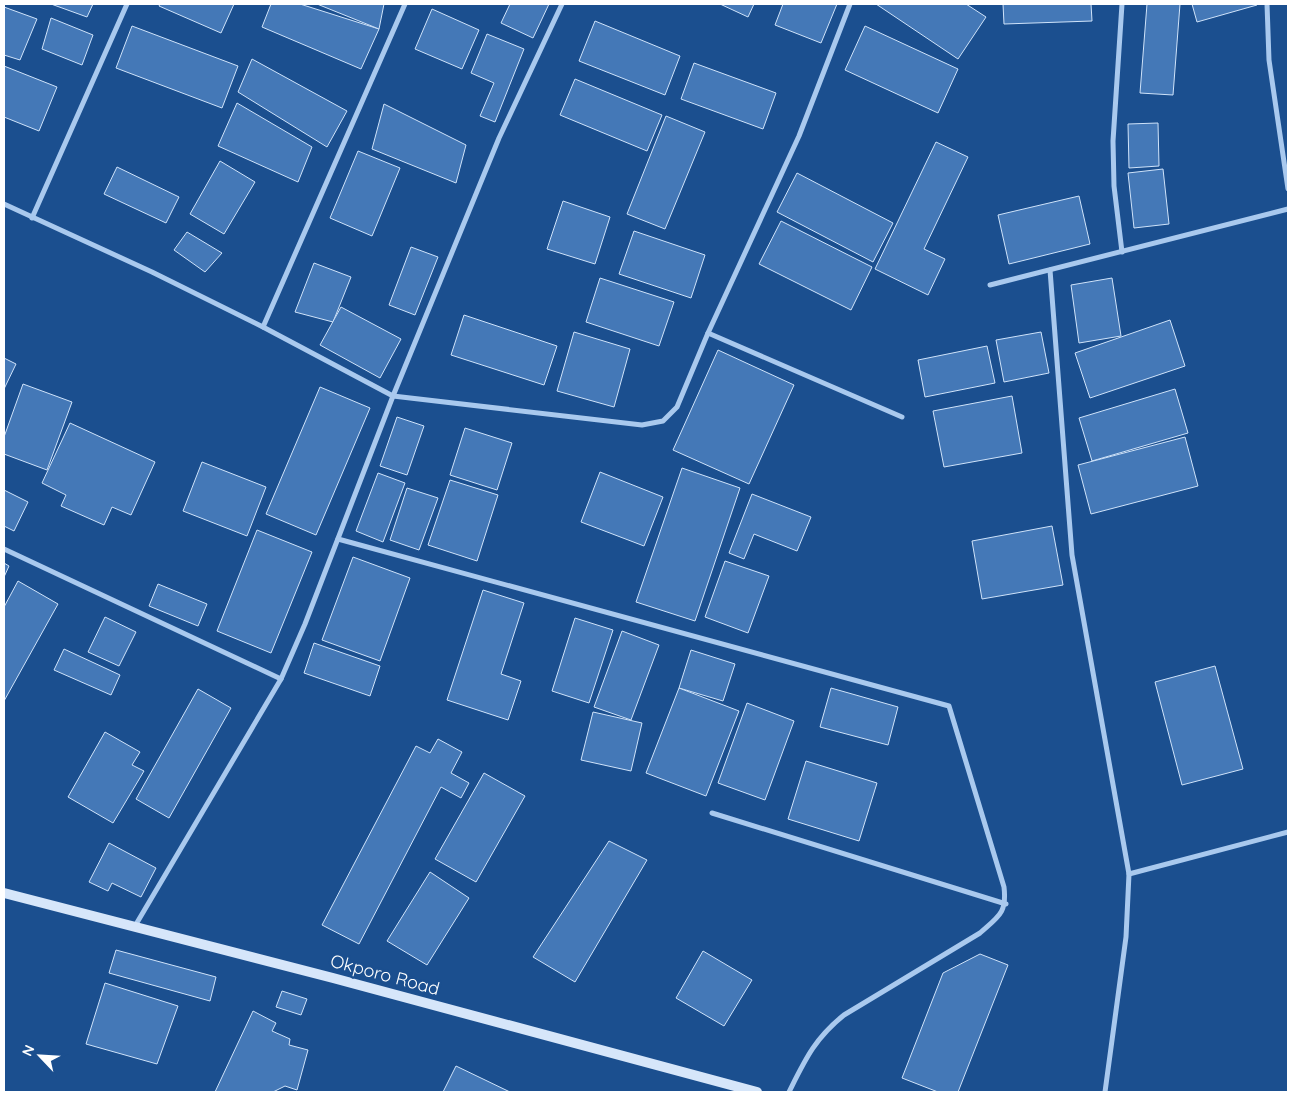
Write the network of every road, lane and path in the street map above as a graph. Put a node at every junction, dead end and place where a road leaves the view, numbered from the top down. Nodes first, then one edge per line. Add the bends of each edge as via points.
1 (127, 4) edge
2 (405, 4) edge
3 (562, 4) edge
4 (850, 4) edge
5 (1122, 4) edge
6 (1267, 4) edge
7 (1288, 189) edge
8 (4, 204) edge
9 (1288, 209) edge
10 (32, 218) junction
11 (1122, 252) junction
12 (1050, 270) junction
13 (990, 285) dead end
14 (263, 327) junction
15 (708, 333) junction
16 (393, 396) junction
17 (902, 417) dead end
18 (338, 539) junction
19 (4, 549) edge
20 (280, 679) junction
21 (712, 813) dead end
22 (1288, 832) edge
23 (1129, 874) junction
24 (4, 893) edge
25 (1006, 904) junction
26 (135, 926) junction
27 (757, 1092) edge
28 (789, 1092) edge
29 (1105, 1092) edge

1 - 10 street
2 - 14 street
3 - 16 street via 499,138
4 - 15 street via 798,136
5 - 11 street via 1112,141
6 - 7 street via 1270,60
8 - 10 street
9 - 11 street
10 - 14 street
11 - 12 street
12 - 13 street
12 - 23 street via 1072,555
14 - 16 street
15 - 16 street via 676,407 663,420 642,425
15 - 17 street
16 - 18 street
18 - 20 street
18 - 25 street via 949,706 1004,887
19 - 20 street
20 - 26 street
21 - 25 street
22 - 23 street
23 - 29 street via 1126,937
24 - 26 main road, Okporo Road
25 - 28 street via 998,917 980,933 844,1015 827,1029 810,1049
26 - 27 main road, Okporo Road

